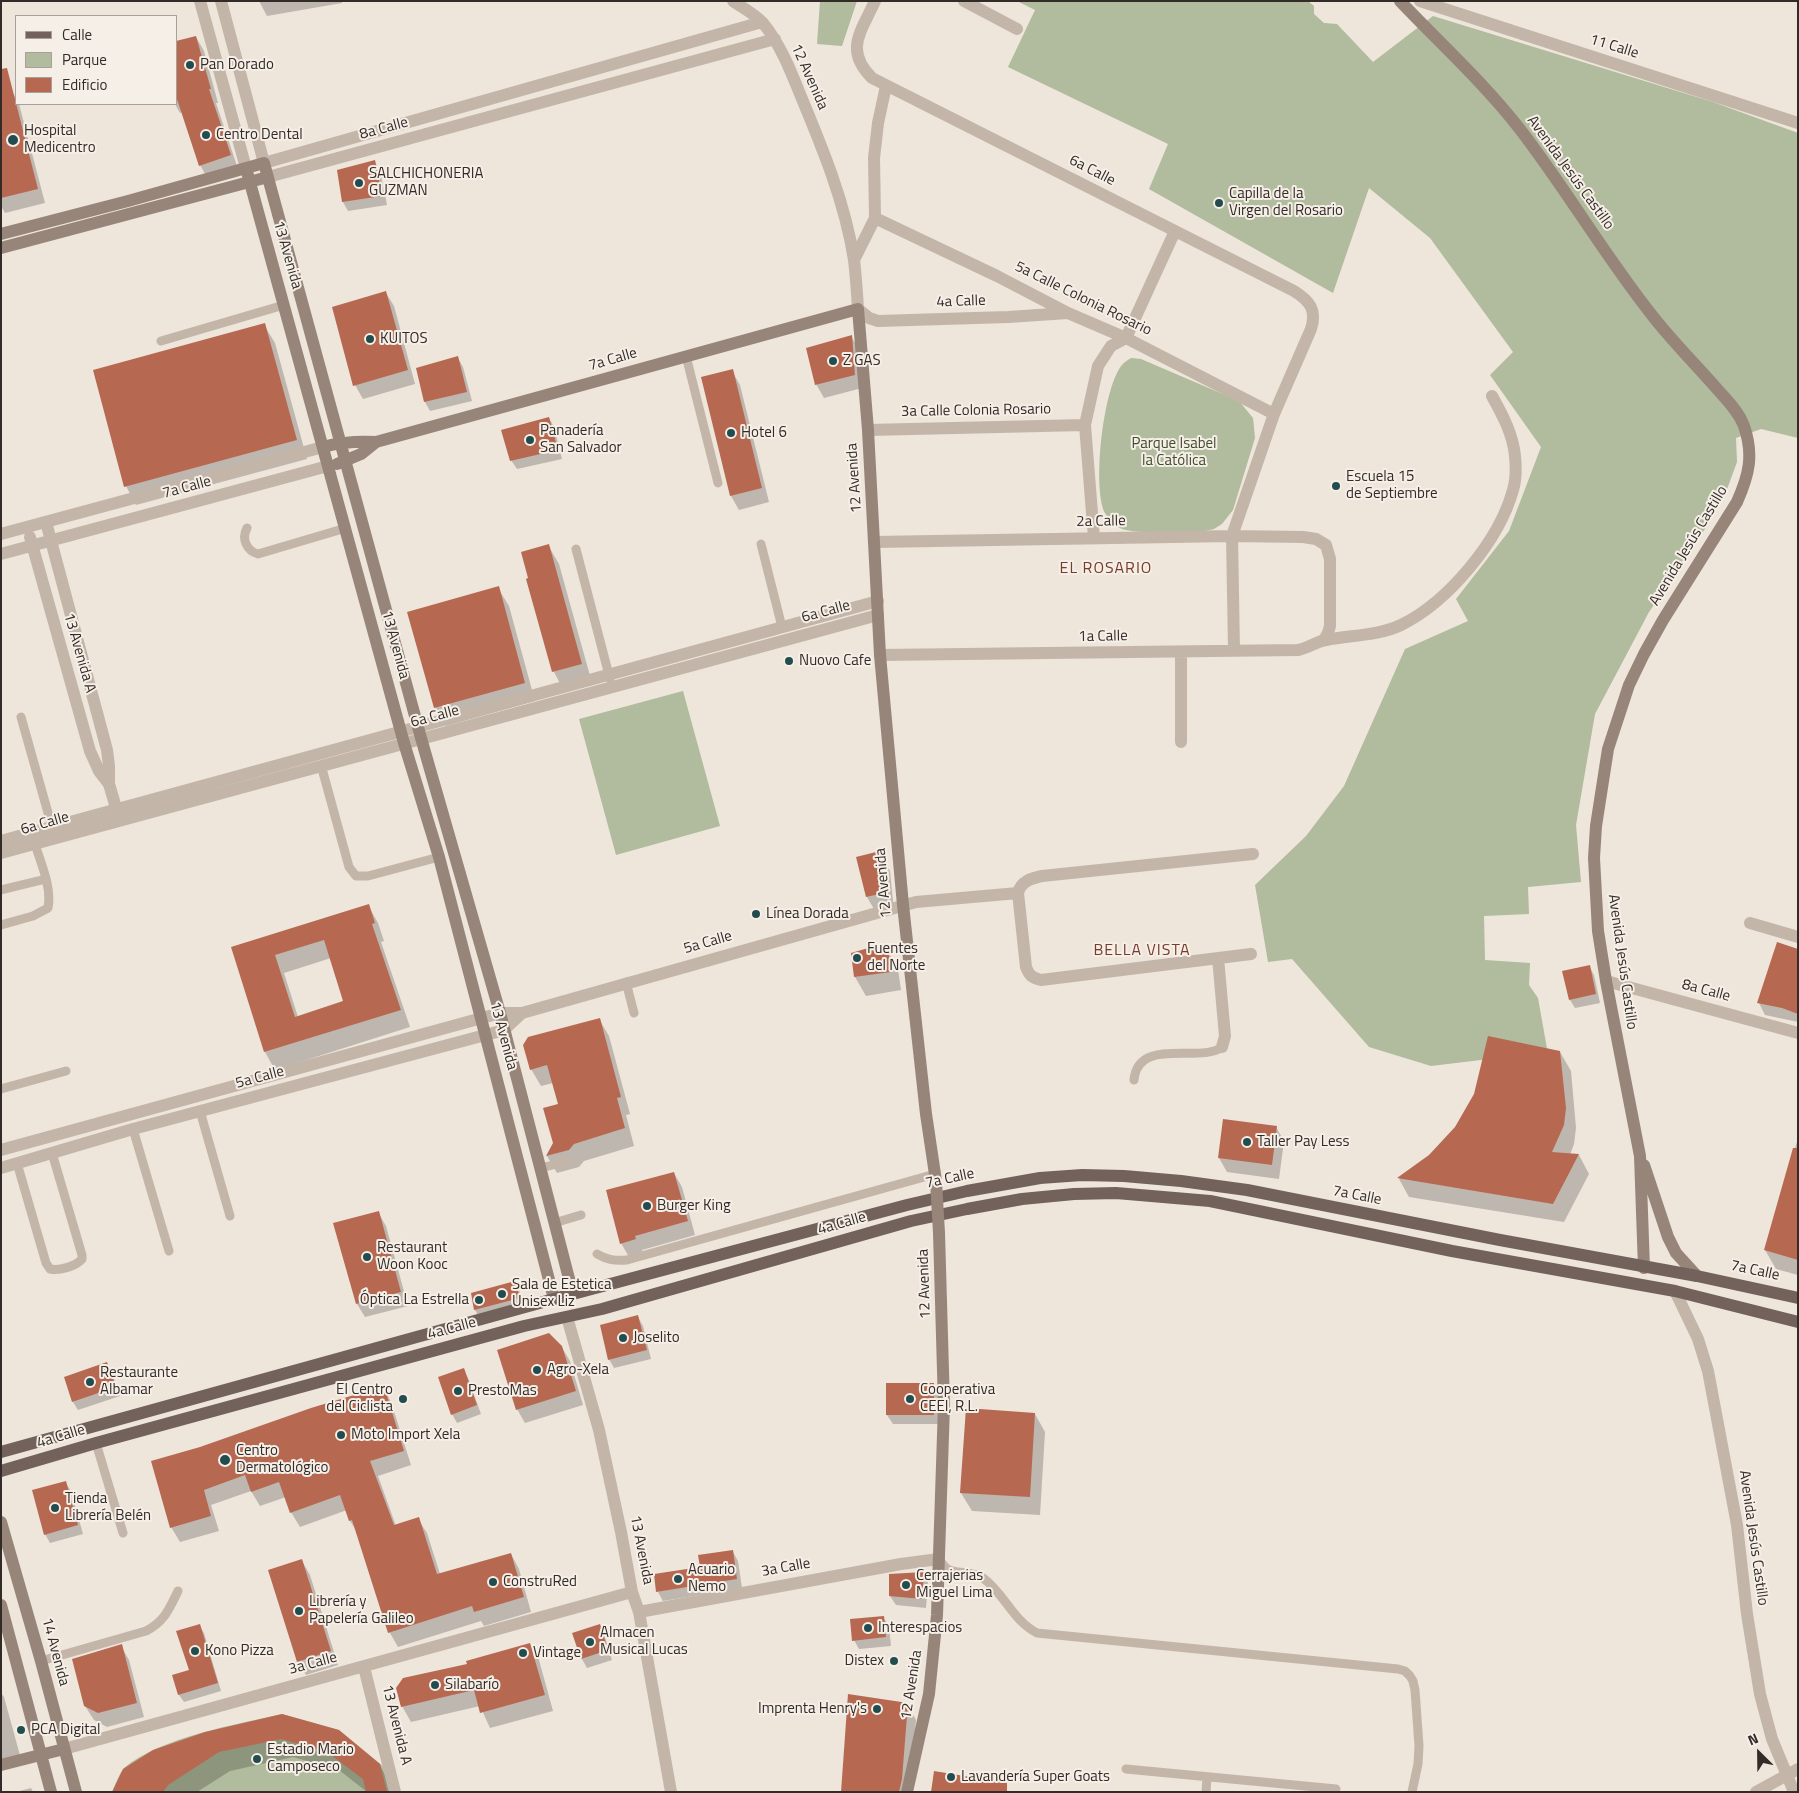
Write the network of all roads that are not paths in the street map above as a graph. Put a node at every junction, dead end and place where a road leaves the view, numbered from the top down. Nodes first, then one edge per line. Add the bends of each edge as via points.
1 (200, 1) edge
2 (221, 1) edge
3 (733, 1) edge
4 (875, 1) edge
5 (964, 1) edge
6 (1400, 1) edge
7 (1420, 1) edge
8 (762, 22) junction
9 (1017, 29) dead end
10 (775, 39) junction
11 (886, 86) junction
12 (1798, 123) edge
13 (264, 162) junction
14 (246, 168) junction
15 (268, 177) junction
16 (250, 183) junction
17 (875, 218) junction
18 (1175, 231) junction
19 (1, 234) edge
20 (1, 248) edge
21 (854, 260) junction
22 (284, 305) junction
23 (858, 309) junction
24 (1068, 313) junction
25 (1126, 338) junction
26 (161, 341) dead end
27 (686, 356) junction
28 (1492, 396) dead end
29 (1274, 414) junction
30 (1085, 425) junction
31 (868, 430) junction
32 (376, 442) junction
33 (339, 443) junction
34 (323, 447) junction
35 (344, 462) junction
36 (328, 466) junction
37 (718, 483) dead end
38 (46, 522) junction
39 (27, 527) junction
40 (247, 528) dead end
41 (346, 528) junction
42 (1, 534) edge
43 (1232, 536) junction
44 (1094, 538) junction
45 (51, 540) junction
46 (875, 542) junction
47 (761, 544) dead end
48 (32, 546) junction
49 (576, 549) dead end
50 (1, 554) edge
51 (878, 601) junction
52 (878, 614) junction
53 (782, 627) junction
54 (1324, 640) junction
55 (710, 646) junction
56 (1234, 650) junction
57 (1180, 652) junction
58 (880, 655) junction
59 (714, 659) junction
60 (610, 681) junction
61 (20, 716) dead end
62 (419, 733) junction
63 (403, 737) junction
64 (1181, 742) dead end
65 (321, 765) junction
66 (109, 784) junction
67 (118, 815) junction
68 (52, 827) junction
69 (1, 841) edge
70 (35, 844) junction
71 (1, 853) edge
72 (1253, 854) dead end
73 (439, 857) junction
74 (46, 879) junction
75 (1, 890) edge
76 (1018, 893) junction
77 (902, 905) junction
78 (1750, 923) dead end
79 (1, 925) edge
80 (1798, 937) edge
81 (1251, 954) dead end
82 (1218, 958) junction
83 (1606, 981) junction
84 (626, 982) junction
85 (500, 1013) junction
86 (522, 1013) junction
87 (634, 1013) dead end
88 (482, 1018) junction
89 (504, 1030) junction
90 (1798, 1033) edge
91 (486, 1035) junction
92 (1222, 1047) joint
93 (66, 1072) dead end
94 (1134, 1080) dead end
95 (1, 1089) edge
96 (200, 1111) junction
97 (133, 1129) junction
98 (1, 1150) edge
99 (52, 1153) junction
100 (1640, 1156) junction
101 (568, 1161) dead end
102 (17, 1163) junction
103 (1, 1168) edge
104 (541, 1168) junction
105 (935, 1178) junction
106 (907, 1205) joint
107 (581, 1215) dead end
108 (230, 1216) dead end
109 (554, 1223) junction
110 (169, 1251) dead end
111 (597, 1254) dead end
112 (1644, 1268) junction
113 (1697, 1276) junction
114 (1675, 1291) junction
115 (573, 1294) junction
116 (1798, 1298) edge
117 (554, 1299) junction
118 (567, 1317) junction
119 (1798, 1322) edge
120 (96, 1443) junction
121 (1, 1452) edge
122 (1, 1471) edge
123 (1, 1522) edge
124 (123, 1533) dead end
125 (939, 1559) junction
126 (178, 1591) dead end
127 (632, 1592) junction
128 (1, 1605) edge
129 (639, 1612) junction
130 (4, 1629) edge
131 (41, 1661) junction
132 (364, 1667) junction
133 (64, 1749) junction
134 (41, 1754) junction
135 (1, 1765) edge
136 (1126, 1769) dead end
137 (1792, 1773) edge
138 (1207, 1777) junction
139 (1336, 1789) dead end
140 (51, 1792) edge
141 (76, 1792) edge
142 (395, 1792) edge
143 (671, 1792) edge
144 (907, 1792) edge
145 (1206, 1792) edge
146 (1412, 1792) edge
147 (1756, 1792) edge
148 (1794, 1792) edge

1 - 14 street, 13 Avenida
2 - 13 street, 13 Avenida
3 - 8 street, 12 Avenida
4 - 11 street, 6a Calle via 858,40 857,58 872,78
5 - 9 street
6 - 83 street, Avenida Jesús Castillo via 1519,128 1647,308 1673,342 1730,404 1744,424 1749,444 1750,463 1737,502 1644,654 1629,685 1608,749 1594,858 1598,931
7 - 12 street, 11 Calle
8 - 10 street, 12 Avenida
8 - 13 street, 8a Calle
10 - 15 street, 8a Calle
10 - 21 street, 12 Avenida via 809,114 834,182
11 - 17 street via 874,158
11 - 18 street, 6a Calle
13 - 14 street, 8a Calle
13 - 15 street, 13 Avenida
14 - 16 street, 13 Avenida
14 - 19 street, 8a Calle
15 - 16 street, 8a Calle
15 - 33 street, 13 Avenida
16 - 20 street, 8a Calle
16 - 22 street, 13 Avenida
17 - 21 street
17 - 24 street, 5a Calle Colonia Rosario
18 - 25 street
18 - 29 street, 6a Calle via 1294,291 1314,312 1311,329
21 - 23 street, 12 Avenida
22 - 26 lane
22 - 34 street, 13 Avenida
23 - 24 street, 4a Calle via 878,322
23 - 27 street, 7a Calle
23 - 31 street, 12 Avenida
24 - 25 street, 5a Calle Colonia Rosario
25 - 29 street, 5a Calle Colonia Rosario
25 - 30 street via 1112,346 1098,366
27 - 32 street, 7a Calle
27 - 37 lane
28 - 54 street, 1a Calle via 1507,423 1515,455 1514,489 1502,520 1481,551 1453,588 1417,616 1382,632
29 - 43 street
30 - 31 street, 3a Calle Colonia Rosario
30 - 44 street
31 - 46 street, 12 Avenida
32 - 33 street, 7a Calle
32 - 35 street, 7a Calle
33 - 34 street, 7a Calle
33 - 35 street, 13 Avenida
34 - 36 street, 13 Avenida
34 - 38 street, 7a Calle
35 - 36 street, 7a Calle
35 - 62 street, 13 Avenida
36 - 41 street, 13 Avenida
36 - 45 street, 7a Calle
38 - 39 street, 7a Calle
38 - 45 street, 13 Avenida A
39 - 42 street, 7a Calle
39 - 48 street, 13 Avenida A
40 - 41 lane via 244,537 248,548 258,554
41 - 63 street, 13 Avenida
43 - 44 street, 2a Calle
43 - 54 street, 2a Calle via 1303,537 1326,544 1330,559 1330,626
43 - 56 street
44 - 46 street, 2a Calle
45 - 48 street, 7a Calle
45 - 66 street, 13 Avenida A via 106,750
46 - 51 street, 12 Avenida
47 - 53 lane
48 - 50 street, 7a Calle
48 - 66 street, 13 Avenida A via 90,751
49 - 60 lane
51 - 52 street, 12 Avenida
51 - 53 street, 6a Calle
52 - 58 street, 12 Avenida
52 - 59 street, 6a Calle
53 - 55 street, 6a Calle
54 - 56 street, 1a Calle via 1298,650
55 - 59 street
55 - 60 street, 6a Calle
56 - 57 street, 1a Calle
57 - 58 street, 1a Calle
57 - 64 street
58 - 77 street, 12 Avenida
59 - 60 street, 6a Calle
60 - 62 street, 6a Calle
61 - 68 lane
62 - 63 street, 6a Calle
62 - 85 street, 13 Avenida
63 - 65 street, 6a Calle
63 - 67 street, 6a Calle
63 - 73 street, 13 Avenida
65 - 67 street, 6a Calle
65 - 73 lane via 349,867 356,876 368,876
66 - 67 street, 13 Avenida A
67 - 68 street, 6a Calle
67 - 70 street, 6a Calle
68 - 69 street, 6a Calle
70 - 71 street, 6a Calle
70 - 74 lane
72 - 76 street via 1042,876 1020,886
73 - 88 street, 13 Avenida
74 - 75 lane
74 - 79 lane via 48,908
76 - 77 street, 5a Calle
76 - 82 street via 1026,967 1035,979
77 - 84 street, 5a Calle
77 - 105 street, 12 Avenida
78 - 80 street
81 - 82 street
82 - 92 street via 1225,1036
83 - 90 street, 8a Calle
83 - 100 street, Avenida Jesús Castillo
84 - 86 street, 5a Calle
84 - 87 lane
85 - 86 street, 5a Calle
85 - 88 street, 5a Calle
85 - 89 street, 13 Avenida
86 - 89 street, 5a Calle
88 - 91 street, 13 Avenida
88 - 98 street, 5a Calle
89 - 91 street, 5a Calle
89 - 104 street, 13 Avenida
91 - 96 street, 5a Calle
91 - 117 street, 13 Avenida
92 - 94 lane via 1204,1054 1155,1055 1139,1065
93 - 95 lane
96 - 97 street, 5a Calle
96 - 108 lane
97 - 99 street, 5a Calle
97 - 110 lane
99 - 102 street, 5a Calle
99 - 102 lane via 82,1255 80,1262 64,1268 53,1270 46,1263
100 - 112 street, Avenida Jesús Castillo
100 - 113 street, Avenida Jesús Castillo via 1668,1237 1676,1253
101 - 104 lane
102 - 103 street, 5a Calle
104 - 109 street, 13 Avenida
105 - 111 lane via 627,1260 606,1259
105 - 125 street, 12 Avenida, bridge via 944,1405
106 - 112 main road, 7a Calle via 1040,1178 1082,1175 1172,1180 1247,1190
106 - 115 main road, 4a Calle
107 - 109 lane
109 - 115 street, 13 Avenida
112 - 113 main road, 7a Calle
113 - 116 main road, 7a Calle
114 - 118 main road, 4a Calle via 1452,1251 1210,1201 1116,1192 966,1208
114 - 119 main road
114 - 137 street, Avenida Jesús Castillo via 1694,1330 1708,1371 1738,1525 1747,1614 1760,1694 1772,1738
115 - 117 main road, 4a Calle
117 - 121 main road, 4a Calle
118 - 120 main road, 4a Calle
118 - 127 street, 13 Avenida via 599,1430
120 - 122 main road, 4a Calle
120 - 124 lane
123 - 131 street, 14 Avenida
125 - 129 street, 3a Calle
125 - 144 street, 12 Avenida via 929,1694
125 - 146 lane via 952,1571 974,1573 983,1578 1024,1625 1036,1634 1405,1671 1413,1682 1419,1746
126 - 131 lane via 159,1624 146,1631
127 - 129 street, 13 Avenida
127 - 132 street, 3a Calle
128 - 130 street
129 - 143 street, 13 Avenida
130 - 134 street
131 - 133 street, 14 Avenida
132 - 133 street, 3a Calle
132 - 142 street, 13 Avenida A
133 - 134 street, 3a Calle
133 - 141 street, 14 Avenida
134 - 135 street, 3a Calle
134 - 140 street
136 - 138 lane
137 - 147 street
137 - 148 street, Avenida Jesús Castillo
138 - 139 lane
138 - 145 lane

